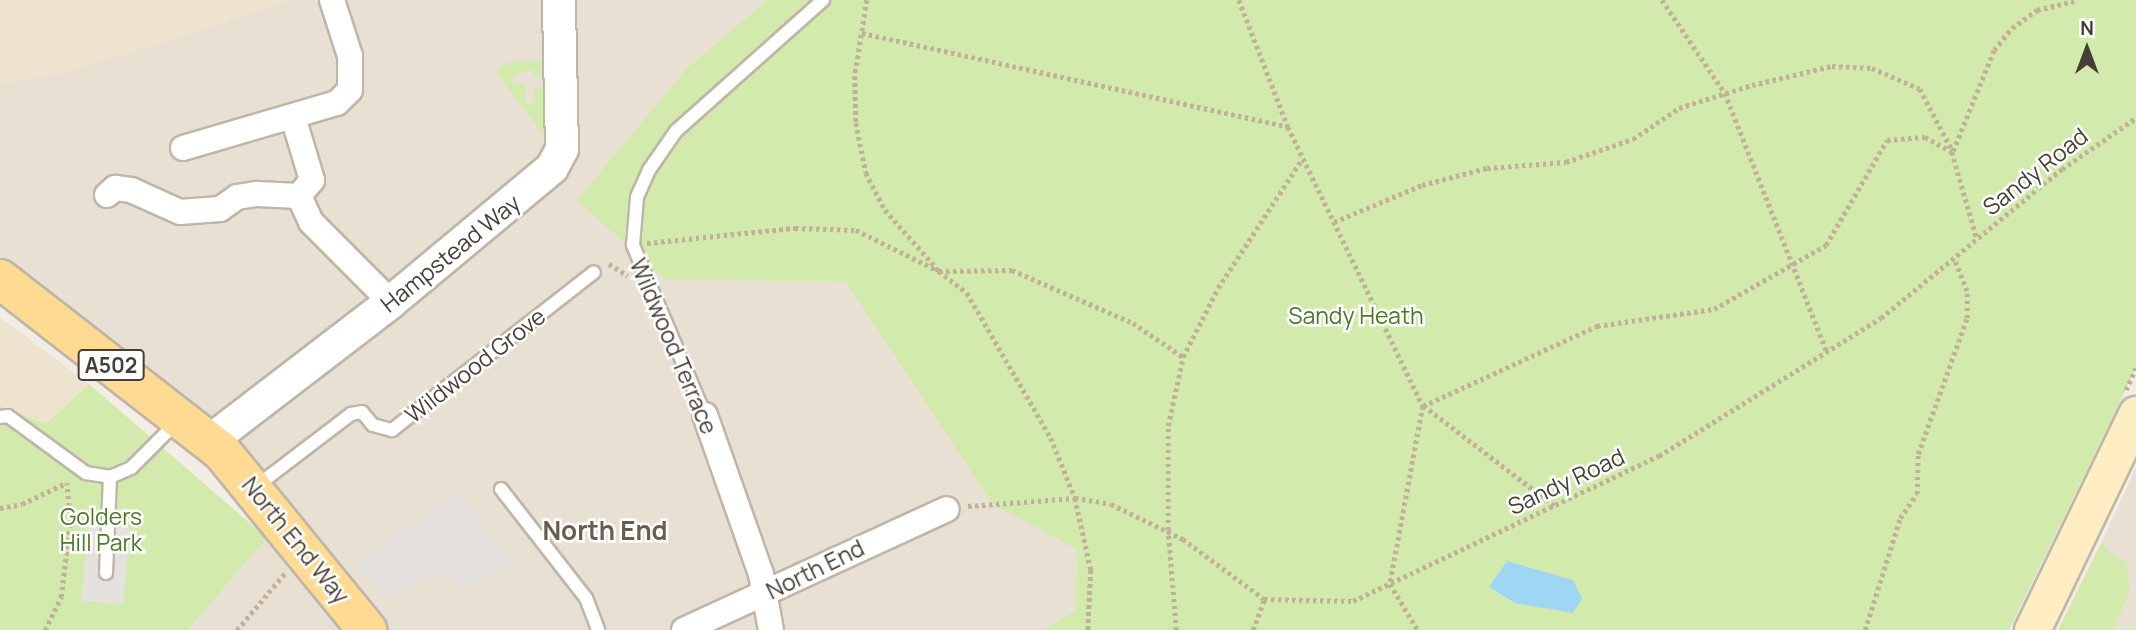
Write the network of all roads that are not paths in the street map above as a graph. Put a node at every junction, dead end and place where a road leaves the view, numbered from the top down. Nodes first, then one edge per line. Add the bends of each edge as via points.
1 (332, 0) edge
2 (559, 0) edge
3 (823, 0) edge
4 (293, 117) junction
5 (183, 148) dead end
6 (107, 195) dead end
7 (299, 195) junction
8 (594, 272) dead end
9 (0, 279) edge
10 (391, 302) junction
11 (2136, 414) edge
12 (705, 415) joint
13 (0, 417) edge
14 (205, 437) junction
15 (110, 477) junction
16 (254, 488) junction
17 (501, 489) dead end
18 (947, 509) road end
19 (106, 573) dead end
20 (765, 593) junction
21 (367, 630) edge
22 (598, 630) edge
23 (684, 630) edge
24 (771, 630) edge
25 (2032, 630) edge

1 - 4 street via 350,56 350,90 337,103
2 - 10 street, Hampstead Way via 559,160
3 - 12 lane, Wildwood Terrace via 676,131 637,197 632,245
4 - 5 street
4 - 7 street via 312,180
6 - 7 street via 115,188 131,190 180,212 220,209 237,197 257,194
7 - 10 street via 312,222
8 - 16 lane, Wildwood Grove via 392,430 373,425 362,412 351,414
9 - 14 main road, A502
10 - 14 street, Hampstead Way
11 - 25 main road
12 - 20 street, Wildwood Terrace
13 - 15 lane via 8,416 86,473
14 - 15 lane
14 - 16 main road, North End Way / A502
15 - 19 lane
16 - 21 main road, North End Way / A502
17 - 22 lane via 586,598
18 - 20 street, North End
20 - 23 street, North End
20 - 24 street, Wildwood Terrace

